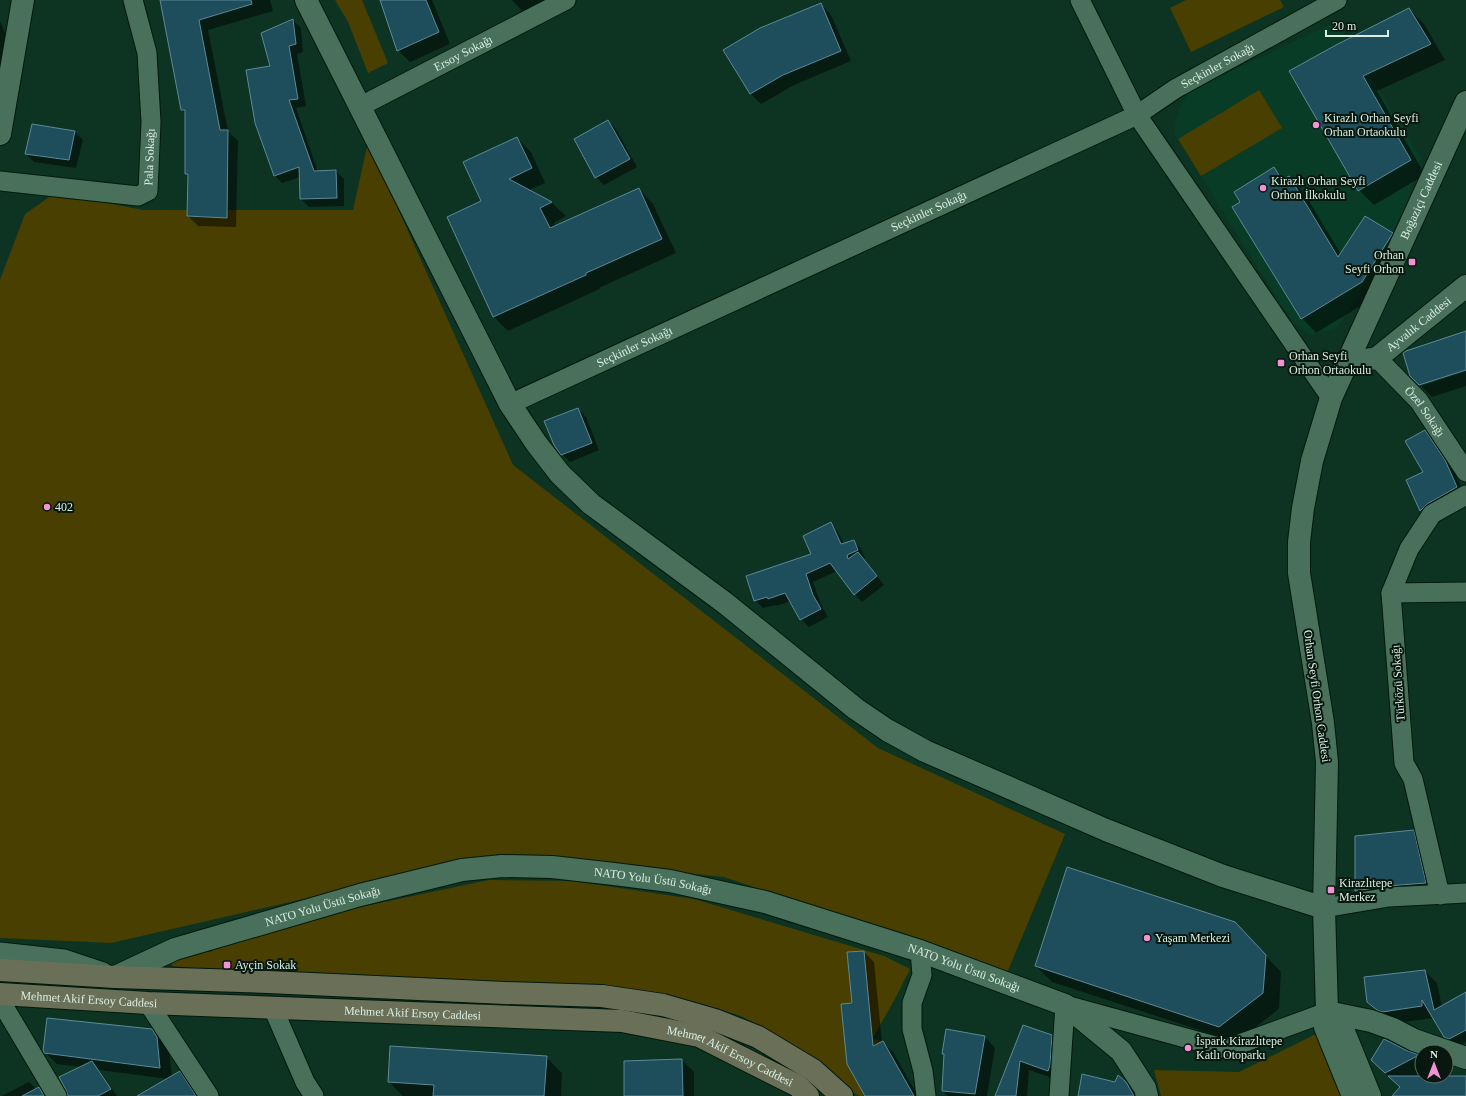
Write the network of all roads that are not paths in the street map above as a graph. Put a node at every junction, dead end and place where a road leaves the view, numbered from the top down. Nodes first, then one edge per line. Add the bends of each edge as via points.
1 (23, 0) edge
2 (133, 0) edge
3 (306, 0) edge
4 (566, 0) edge
5 (1080, 0) edge
6 (1337, 0) edge
7 (1466, 102) edge
8 (361, 106) junction
9 (1137, 115) junction
10 (0, 134) edge
11 (0, 181) edge
12 (1466, 286) edge
13 (1377, 358) junction
14 (1346, 363) junction
15 (1331, 398) junction
16 (510, 404) junction
17 (1466, 472) edge
18 (1466, 495) edge
19 (1391, 592) junction
20 (1466, 592) edge
21 (1440, 895) junction
22 (1464, 896) edge
23 (1324, 908) junction
24 (920, 951) junction
25 (0, 952) edge
26 (0, 970) edge
27 (115, 977) junction
28 (268, 982) junction
29 (0, 994) edge
30 (0, 1000) edge
31 (114, 1000) junction
32 (148, 1003) junction
33 (1064, 1005) junction
34 (273, 1008) junction
35 (1328, 1012) junction
36 (1466, 1058) edge
37 (57, 1096) edge
38 (209, 1096) edge
39 (314, 1096) edge
40 (808, 1096) edge
41 (842, 1096) edge
42 (926, 1096) edge
43 (1059, 1096) edge
44 (1147, 1096) edge
45 (1353, 1096) edge
46 (1370, 1096) edge

1 - 10 street
2 - 11 street, Pala Sokağı via 147,53 151,122 148,191 138,196
3 - 8 street
4 - 8 street, Ersoy Sokağı
5 - 9 street
6 - 9 street, Seçkinler Sokağı via 1175,90
7 - 14 street, Boğaziçi Caddesi
8 - 16 street
9 - 15 street
9 - 16 street, Seçkinler Sokağı
12 - 13 street, Ayvalık Caddesi
13 - 14 street, Ayvalık Caddesi
13 - 17 street, Özel Sokağı via 1419,401
14 - 15 street, Orhan Seyfi Orhon Caddesi
15 - 23 street, Orhan Seyfi Orhon Caddesi via 1312,461 1299,542 1299,573 1327,762
16 - 23 street via 560,474 591,504 725,603 856,709 887,730 925,751 1106,830 1223,876
18 - 19 street, Türközü Sokağı via 1432,514 1409,549
19 - 20 street
19 - 21 street, Türközü Sokağı via 1404,763 1413,779
21 - 22 street
21 - 23 street via 1388,897
23 - 35 street, Orhan Seyfi Orhon Caddesi
24 - 27 street, NATO Yolu Üstü Sokağı via 765,902 670,881 552,867 502,866 462,870 175,949
24 - 33 street, NATO Yolu Üstü Sokağı
24 - 42 street via 922,975 912,1003 912,1029 923,1071
25 - 27 street, Mehmet Akif Ersoy Caddesi via 64,959
26 - 27 main road, Mehmet Akif Ersoy Caddesi
27 - 28 main road, Mehmet Akif Ersoy Caddesi
27 - 31 main road
28 - 34 main road
28 - 41 main road, Mehmet Akif Ersoy Caddesi via 602,996 663,1005 715,1020 758,1037 813,1070
29 - 31 main road, Mehmet Akif Ersoy Caddesi
30 - 37 street
31 - 32 main road, Mehmet Akif Ersoy Caddesi
32 - 34 main road, Mehmet Akif Ersoy Caddesi
32 - 38 street
33 - 35 street via 1226,1049
33 - 43 street
33 - 44 street, NATO Yolu Üstü Sokağı via 1121,1052 1145,1088
34 - 39 street via 305,1082
34 - 40 main road, Mehmet Akif Ersoy Caddesi via 622,1021 699,1036 798,1086
35 - 36 street via 1371,1021 1414,1040
35 - 45 street, Orhan Seyfi Orhon Caddesi via 1325,1027
35 - 46 street via 1340,1022

